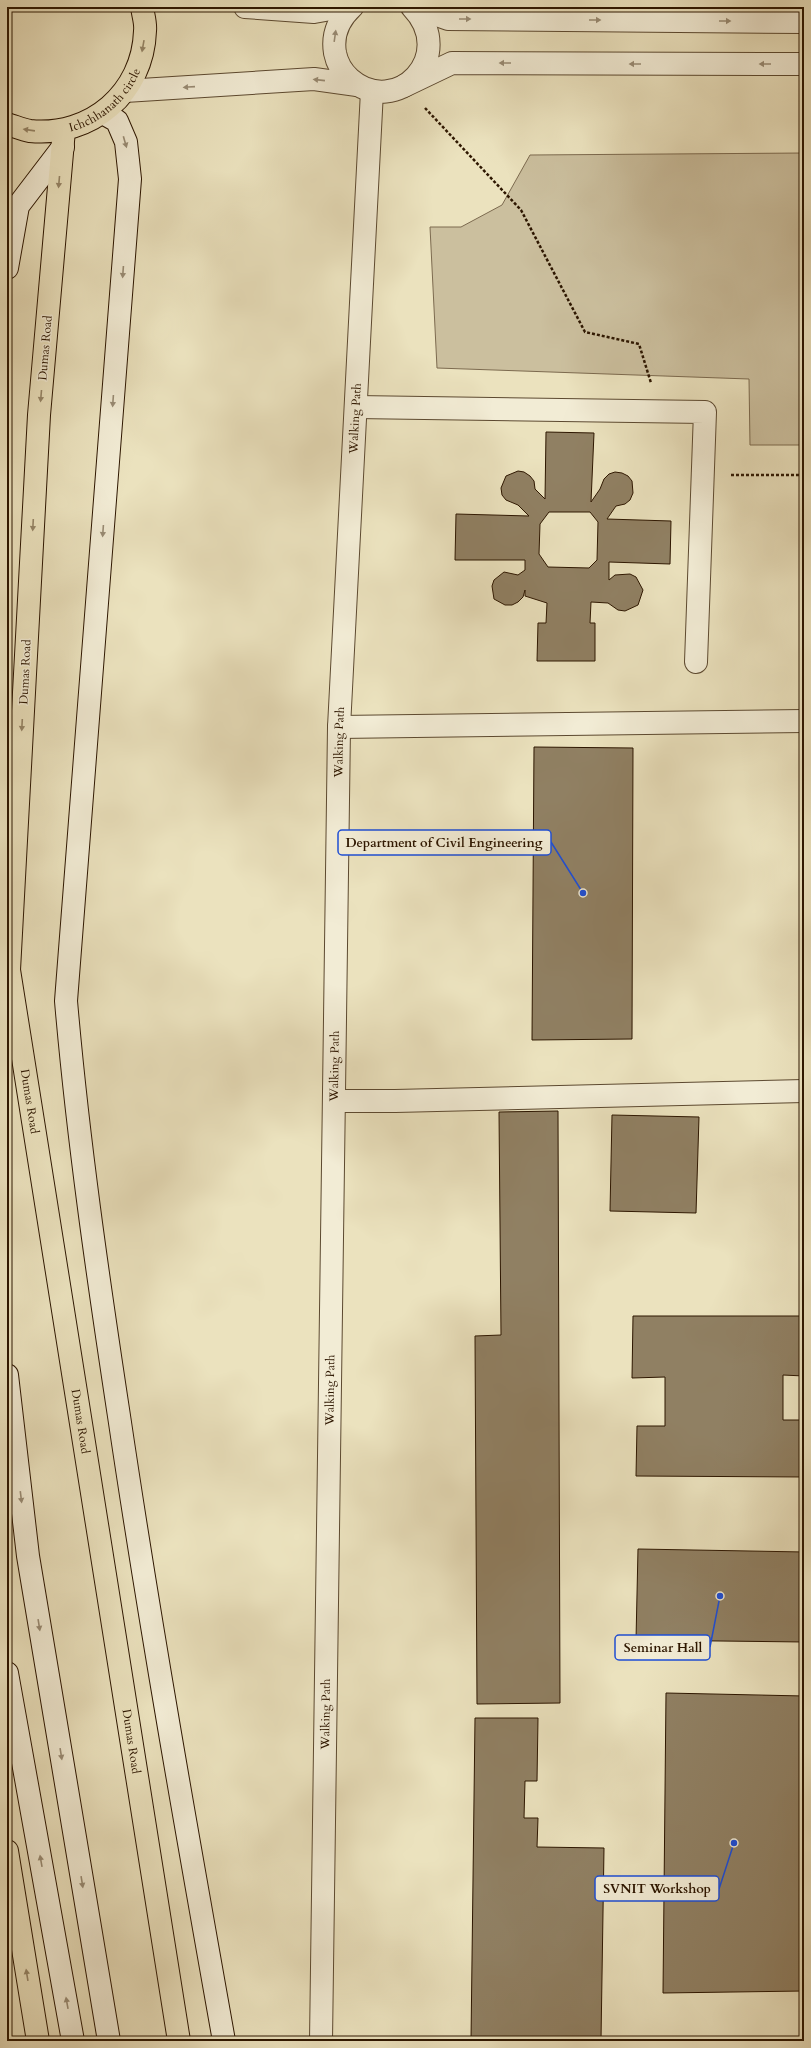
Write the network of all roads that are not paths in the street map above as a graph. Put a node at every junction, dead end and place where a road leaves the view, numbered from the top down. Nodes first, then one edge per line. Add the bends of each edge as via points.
1 (142, 7) edge
2 (245, 7) edge
3 (342, 7) edge
4 (352, 7) edge
5 (413, 7) edge
6 (804, 22) edge
7 (804, 64) edge
8 (404, 86) junction
9 (365, 88) junction
10 (125, 91) junction
11 (103, 113) junction
12 (7, 124) edge
13 (63, 138) junction
14 (7, 268) edge
15 (356, 407) junction
16 (696, 662) dead end
17 (804, 721) edge
18 (339, 727) junction
19 (804, 1091) edge
20 (334, 1101) junction
21 (7, 1375) edge
22 (7, 1673) edge
23 (7, 1851) edge
24 (38, 2041) edge
25 (74, 2041) edge
26 (109, 2041) edge
27 (179, 2041) edge
28 (224, 2041) edge
29 (321, 2041) edge

1 -> 10 main road, Ichchhanath circle via 145,31 140,63
2 - 3 street via 314,12
9 -> 4 street via 345,75 336,60 336,29
5 -> 6 street via 448,19
5 - 8 street via 428,31 429,46 426,62 417,76
7 -> 8 street via 452,63
8 - 9 street via 389,91
9 -> 10 street via 314,79
9 - 15 street, Walking Path
10 - 11 main road, Ichchhanath circle
11 - 13 main road, Ichchhanath circle
11 -> 28 street via 116,121 126,142 130,179 66,1001 75,1107 91,1234 122,1441 148,1612
13 -> 12 main road, Ichchhanath circle
13 - 14 street via 18,206
13 -> 27 main road, Dumas Road via 39,415 9,970
15 - 16 street via 705,412
15 - 18 street, Walking Path
17 - 18 street
18 - 20 street, Walking Path
19 - 20 street
20 - 29 street, Walking Path
21 -> 26 street via 28,1556
25 -> 22 street
24 -> 23 main road

